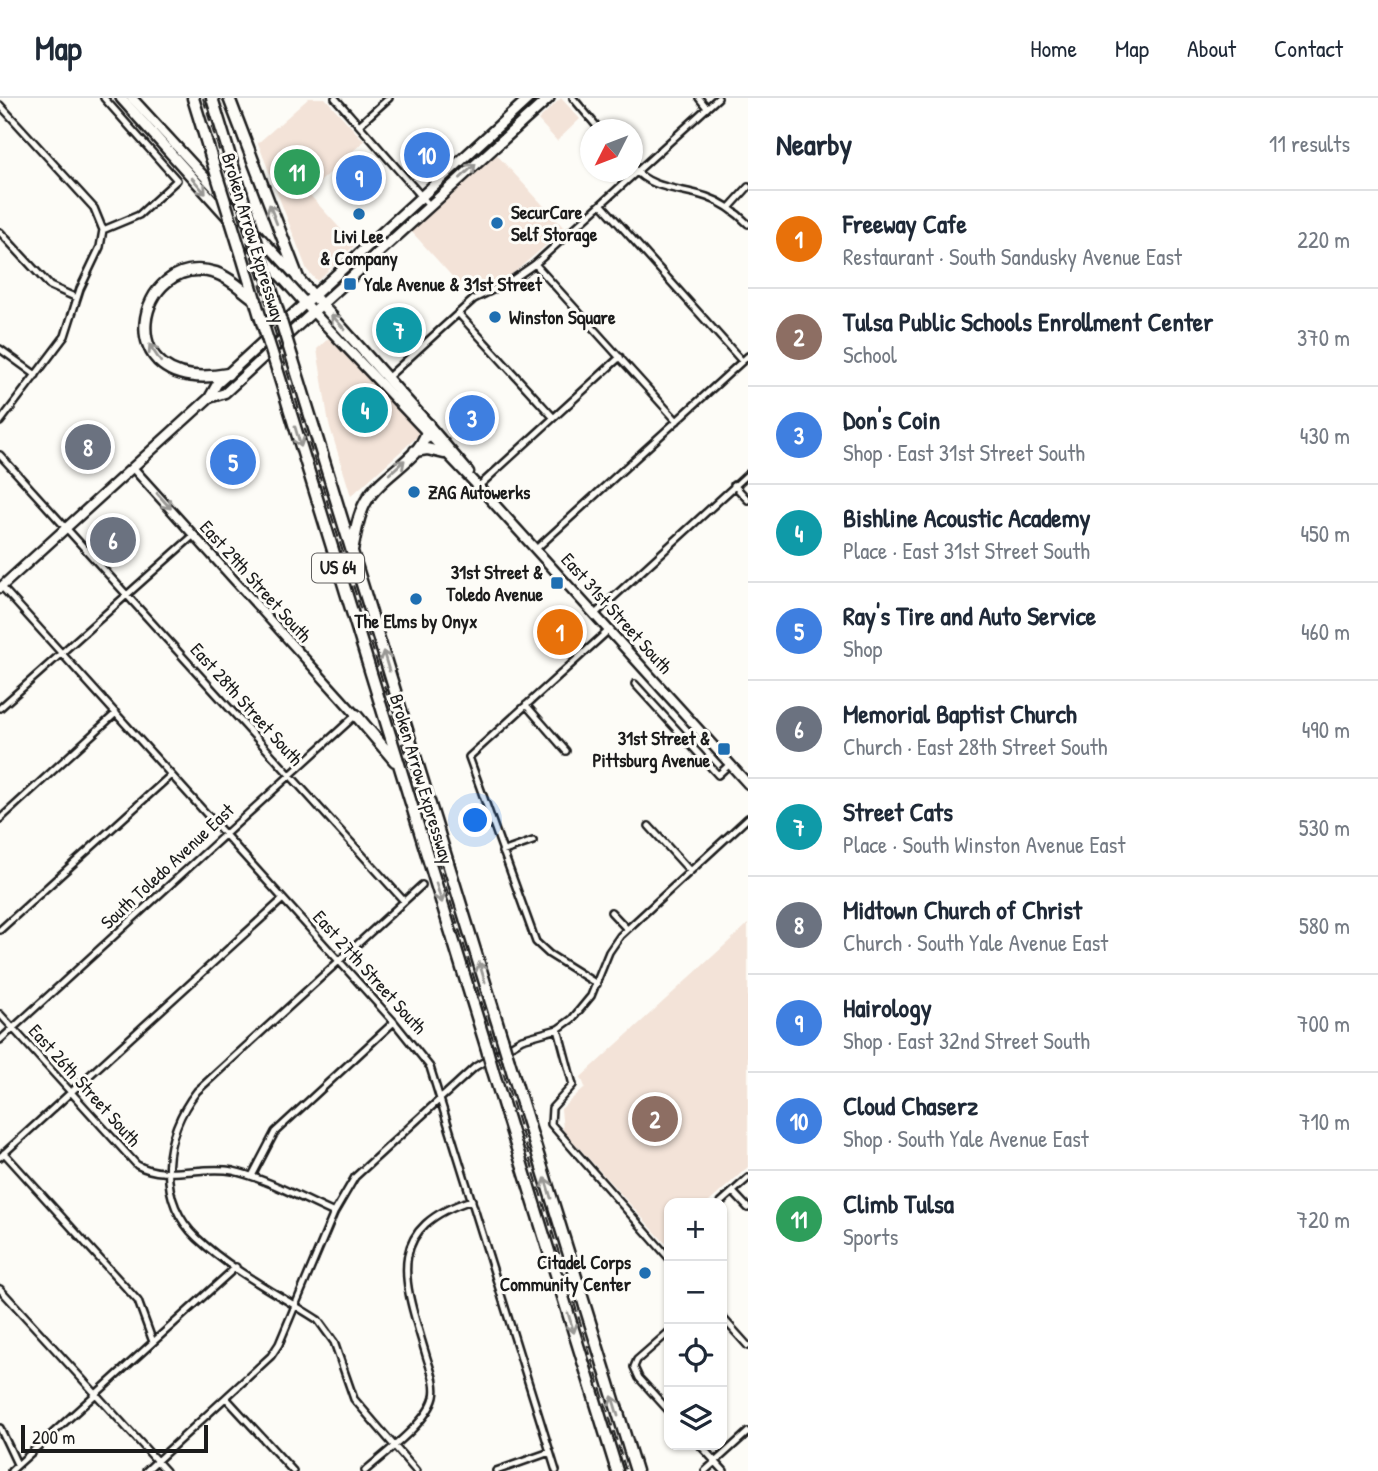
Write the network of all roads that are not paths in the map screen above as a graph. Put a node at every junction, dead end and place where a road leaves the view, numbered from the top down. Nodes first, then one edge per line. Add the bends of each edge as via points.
1 (104, 98) edge
2 (121, 98) edge
3 (132, 98) edge
4 (193, 98) edge
5 (212, 98) edge
6 (229, 98) edge
7 (335, 98) edge
8 (389, 98) edge
9 (529, 98) edge
10 (549, 98) edge
11 (573, 98) edge
12 (699, 98) edge
13 (718, 98) edge
14 (0, 105) edge
15 (708, 108) junction
16 (591, 119) edge
17 (359, 125) junction
18 (643, 162) edge
19 (643, 175) edge
20 (623, 182) edge
21 (748, 187) edge
22 (423, 196) junction
23 (601, 205) junction
24 (429, 206) junction
25 (729, 208) junction
26 (748, 224) edge
27 (103, 230) junction
28 (0, 232) edge
29 (535, 264) junction
30 (298, 278) junction
31 (313, 295) junction
32 (77, 298) junction
33 (256, 300) junction
34 (305, 303) junction
35 (321, 304) junction
36 (313, 312) junction
37 (458, 313) junction
38 (0, 349) edge
39 (748, 356) edge
40 (620, 357) junction
41 (742, 361) junction
42 (228, 374) junction
43 (36, 375) junction
44 (387, 378) junction
45 (209, 398) junction
46 (553, 418) junction
47 (677, 421) junction
48 (0, 422) edge
49 (428, 429) junction
50 (415, 451) junction
51 (444, 453) junction
52 (0, 455) edge
53 (133, 468) junction
54 (748, 474) edge
55 (734, 485) junction
56 (479, 486) junction
57 (748, 500) edge
58 (68, 527) junction
59 (194, 535) junction
60 (536, 549) junction
61 (352, 551) junction
62 (0, 587) edge
63 (128, 595) junction
64 (595, 614) junction
65 (609, 630) junction
66 (61, 654) junction
67 (635, 684) dead end
68 (526, 705) junction
69 (0, 708) edge
70 (116, 713) junction
71 (356, 715) junction
72 (566, 751) dead end
73 (398, 764) junction
74 (730, 764) junction
75 (290, 774) junction
76 (171, 775) junction
77 (748, 784) edge
78 (748, 818) edge
79 (0, 819) edge
80 (649, 826) dead end
81 (225, 835) junction
82 (533, 841) dead end
83 (502, 852) junction
84 (690, 871) junction
85 (422, 885) dead end
86 (283, 899) junction
87 (404, 901) junction
88 (611, 912) dead end
89 (627, 929) junction
90 (0, 930) edge
91 (339, 960) junction
92 (597, 984) junction
93 (0, 1014) edge
94 (394, 1022) junction
95 (13, 1029) junction
96 (558, 1029) junction
97 (0, 1040) edge
98 (71, 1092) junction
99 (441, 1097) junction
100 (2, 1155) edge
101 (168, 1172) junction
102 (252, 1176) junction
103 (748, 1178) edge
104 (733, 1192) junction
105 (726, 1198) edge
106 (472, 1200) junction
107 (748, 1208) edge
108 (334, 1213) junction
109 (664, 1250) edge
110 (236, 1267) junction
111 (0, 1289) edge
112 (296, 1306) junction
113 (727, 1323) edge
114 (664, 1336) edge
115 (153, 1342) junction
116 (748, 1346) edge
117 (95, 1394) junction
118 (226, 1398) junction
119 (664, 1405) edge
120 (0, 1428) edge
121 (748, 1432) edge
122 (393, 1445) junction
123 (704, 1450) edge
124 (550, 1452) junction
125 (157, 1461) junction
126 (715, 1462) junction
127 (18, 1464) junction
128 (10, 1471) edge
129 (146, 1471) edge
130 (166, 1471) edge
131 (293, 1471) edge
132 (365, 1471) edge
133 (416, 1471) edge
134 (496, 1471) edge
135 (556, 1471) edge
136 (617, 1471) edge
137 (636, 1471) edge
138 (705, 1471) edge
139 (724, 1471) edge

1 - 27 street via 177,180 139,215
2 -> 34 main road, East 31st Street South
3 - 30 main road, East 31st Street South
4 - 33 highway, Broken Arrow Expressway / US 64, bridge
5 - 61 highway, Broken Arrow Expressway / US 64, bridge
30 -> 6 highway
7 - 17 street
8 - 17 street
9 - 22 main road
24 -> 10 main road
11 - 16 street
12 - 15 street
13 - 15 street
14 - 27 street via 86,199
15 - 18 street
17 - 22 street
19 - 25 street via 661,188 708,197
20 - 23 street
21 - 25 street
22 - 24 street
22 - 31 main road
23 - 29 street
23 - 41 street
24 - 35 main road
25 - 26 street
27 - 32 street
28 - 32 street via 50,286
29 - 37 street
29 - 40 street
30 - 31 main road, East 31st Street South
31 - 34 main road
31 - 35 main road, East 31st Street South
32 - 43 street via 65,336
42 -> 33 highway via 189,377 164,366 147,339 149,305 164,283 194,271 221,275
33 -> 73 highway, Broken Arrow Expressway / US 64, bridge
34 - 36 main road, East 31st Street South
34 - 42 main road
35 - 36 main road
44 -> 35 main road, East 31st Street South
36 - 45 main road via 225,393
36 - 49 main road, East 31st Street South
37 - 44 street
37 - 46 street
38 - 43 street
39 - 41 street
40 - 46 street
40 - 47 street
41 - 47 street
42 - 45 main road
43 - 48 street
44 - 49 main road, East 31st Street South
45 - 53 main road
46 - 56 street
47 - 60 street
49 - 50 highway
49 - 51 main road, East 31st Street South
49 - 56 main road, East 31st Street South
50 - 51 highway
61 -> 50 highway via 361,510 369,496
51 - 56 main road, East 31st Street South
52 - 58 street, East 28th Street South
53 - 58 main road
53 -> 59 street, East 29th Street South
54 - 55 street
55 - 57 street
55 - 64 street
56 - 60 main road, East 31st Street South
58 - 62 main road
58 - 63 street, East 28th Street South
59 - 63 street
59 - 71 street, East 29th Street South
60 - 64 main road, East 31st Street South
137 -> 61 highway, Broken Arrow Expressway / US 64, bridge
62 - 66 street, East 27th Street South
63 - 66 street
63 - 75 street, East 28th Street South
64 - 65 main road, East 31st Street South
65 - 68 street
65 - 74 main road, East 31st Street South
66 - 69 street
66 - 70 street, East 27th Street South
67 - 74 street, East 31st Street South via 718,775
68 - 72 street
68 - 83 street via 469,757
70 - 76 street, East 27th Street South
70 - 79 street
71 - 73 highway
71 - 75 street, South Toledo Avenue East
73 -> 136 highway, Broken Arrow Expressway / US 64, bridge
74 - 77 main road, East 31st Street South
75 - 81 street, South Toledo Avenue East
75 - 87 street, East 28th Street South
76 - 81 street, East 27th Street South
76 - 90 street
78 - 84 street
80 - 84 street
81 - 86 street, East 27th Street South
81 - 95 street, South Toledo Avenue East
82 - 83 street
83 - 92 street via 536,942
84 - 89 street
85 - 87 street
86 - 91 street, East 27th Street South
86 - 98 street
87 - 91 street
88 - 89 street
89 - 92 street via 609,952
91 - 94 street, East 27th Street South
91 - 101 street via 197,1091 172,1134
92 - 96 street via 583,1007
93 - 95 street, East 26th Street South
94 - 99 street, East 27th Street South via 430,1067
94 - 102 street via 275,1132
95 - 97 street, South Toledo Avenue East
95 - 98 street, East 26th Street South
96 - 99 street via 522,1040 475,1067
96 - 109 street via 573,1085 552,1108 551,1124
98 - 100 street
98 - 101 street, East 26th Street South via 137,1165
99 - 106 street, East 27th Street South
99 - 108 street via 355,1177
100 - 115 street via 138,1301
101 - 102 street, East 26th Street South via 221,1170
101 - 110 street via 188,1227
102 - 108 street, East 26th Street South
103 - 104 street
104 - 105 street
104 - 107 street
106 - 122 street via 448,1207 429,1220 415,1235 406,1257 405,1283 435,1391 423,1418
106 - 124 street, East 27th Street South
108 - 112 street
110 - 112 street
110 - 115 street
111 - 117 street
112 - 118 street via 271,1356
112 - 122 street via 328,1330 354,1399
113 - 116 street
114 - 119 street via 637,1360 634,1371
115 - 117 street
117 - 125 street
117 - 127 street
118 - 125 street
118 - 131 street
120 - 127 street
121 - 126 street
122 - 132 street
122 - 133 street
123 - 126 street
124 - 134 street
124 - 135 street, East 27th Street South
125 - 129 street
125 - 130 street
126 - 138 street
126 - 139 street
127 - 128 street

